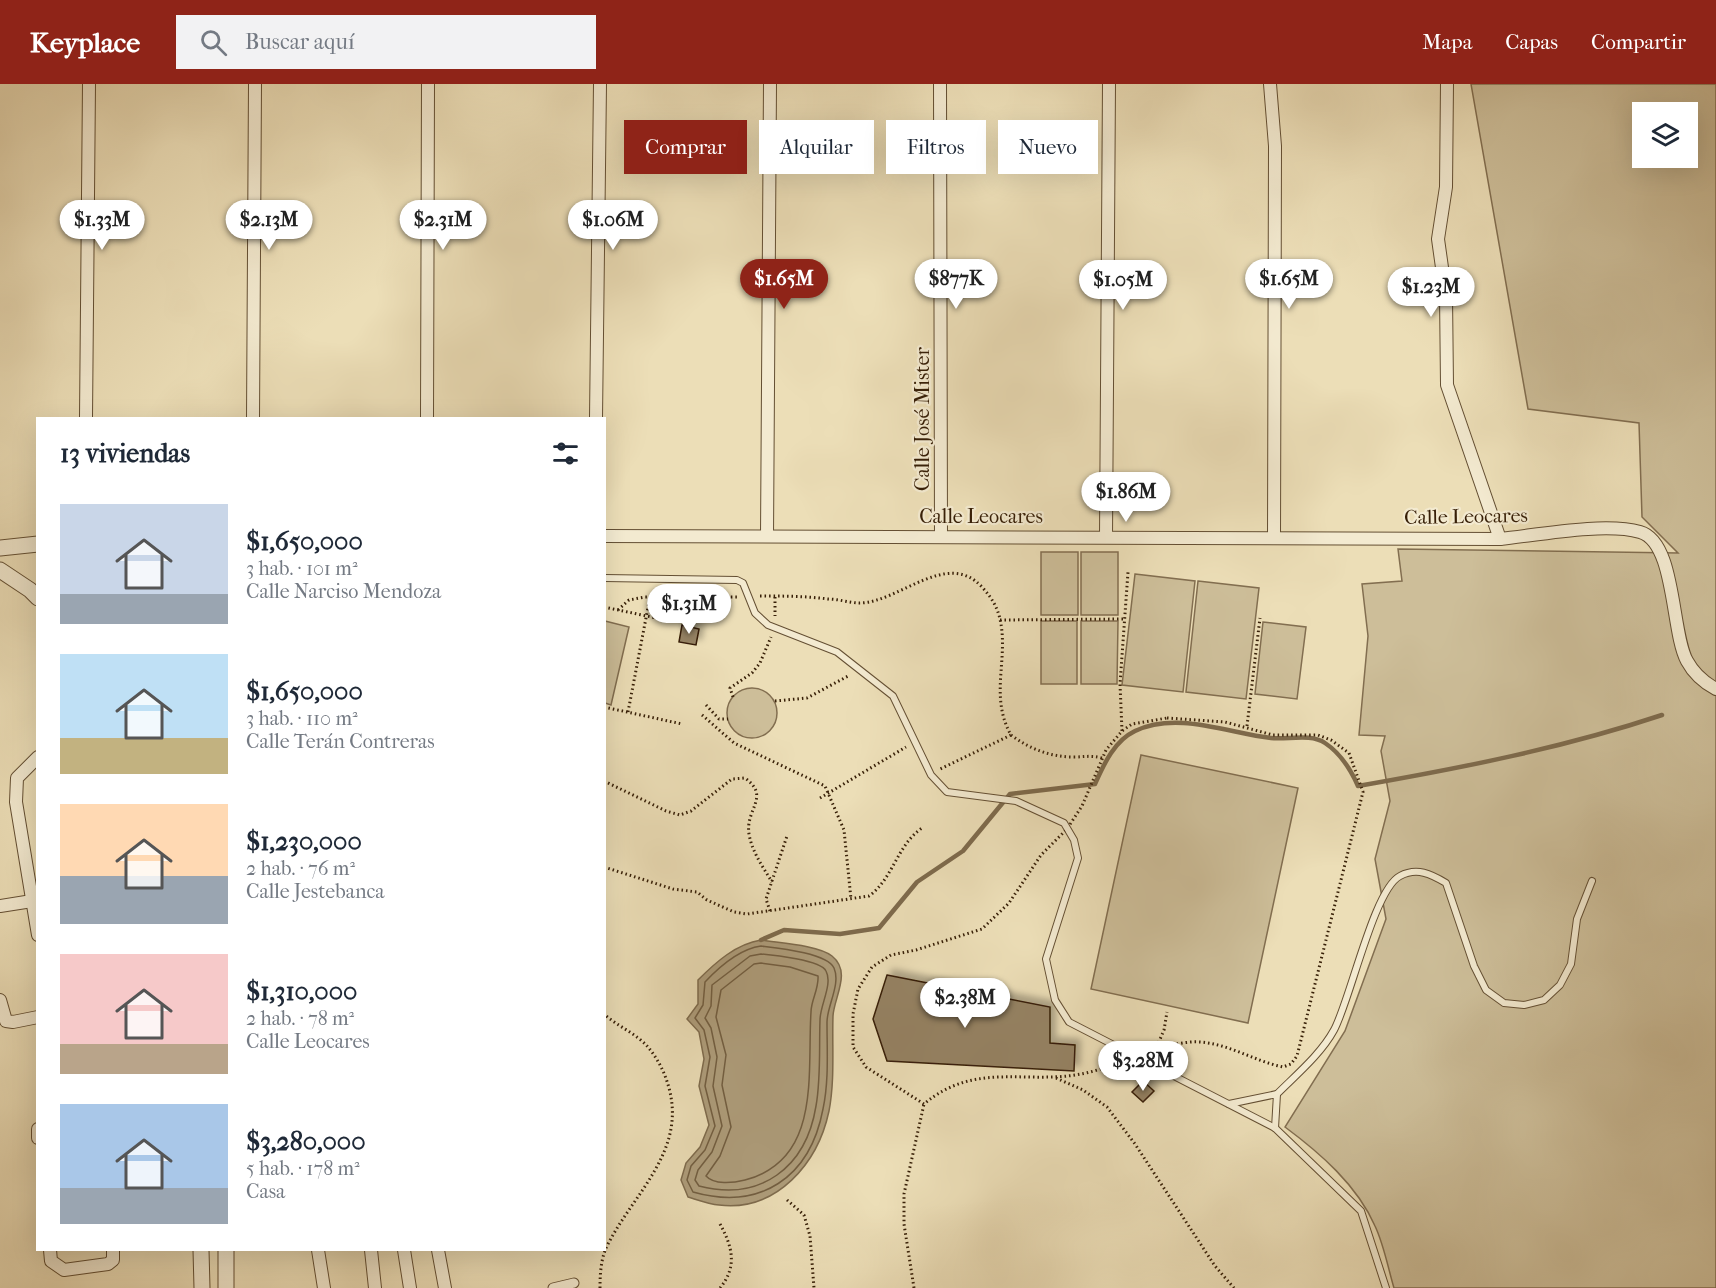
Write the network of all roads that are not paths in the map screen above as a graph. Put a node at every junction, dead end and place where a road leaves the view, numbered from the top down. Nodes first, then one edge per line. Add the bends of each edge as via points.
1 (89, 84) edge
2 (255, 84) edge
3 (428, 84) edge
4 (600, 84) edge
5 (770, 84) edge
6 (940, 84) edge
7 (1109, 84) edge
8 (1270, 84) edge
9 (1447, 84) edge
10 (86, 417) edge
11 (253, 417) edge
12 (427, 417) edge
13 (596, 417) edge
14 (606, 536) edge
15 (767, 536) junction
16 (941, 537) junction
17 (1106, 537) junction
18 (1274, 538) junction
19 (1500, 539) junction
20 (36, 544) edge
21 (0, 548) edge
22 (0, 570) edge
23 (606, 578) edge
24 (36, 596) edge
25 (1716, 689) edge
26 (36, 759) edge
27 (1592, 881) dead end
28 (32, 901) junction
29 (0, 906) edge
30 (36, 924) edge
31 (0, 1000) edge
32 (36, 1017) edge
33 (1277, 1094) junction
34 (1229, 1104) junction
35 (1275, 1128) junction
36 (50, 1251) edge
37 (201, 1251) edge
38 (226, 1251) edge
39 (318, 1251) edge
40 (371, 1251) edge
41 (404, 1251) edge
42 (438, 1251) edge
43 (113, 1255) edge
44 (574, 1283) dead end
45 (202, 1288) edge
46 (226, 1288) edge
47 (324, 1288) edge
48 (375, 1288) edge
49 (410, 1288) edge
50 (445, 1288) edge
51 (553, 1288) edge
52 (1386, 1288) edge

1 - 10 street
2 - 11 street
3 - 12 street
4 - 13 street
5 - 15 street
6 - 16 street, Calle José Mister
7 - 17 street
8 - 18 street via 1275,146
9 - 19 street via 1446,187 1438,239 1446,296 1447,385
14 - 15 street, Calle Leocares
15 - 16 street, Calle Leocares
16 - 17 street, Calle Leocares
17 - 18 street, Calle Leocares
18 - 19 street, Calle Leocares
19 - 25 street, Calle Leocares via 1621,528 1644,532 1658,546 1667,570 1686,659 1702,681
20 - 21 street
22 - 24 street
23 - 34 lane via 743,583 755,613 774,627 837,652 893,696 930,773 947,792 1016,801 1064,824 1074,840 1078,858 1046,959 1055,1000 1070,1022
26 - 28 street via 17,778 16,802
27 - 33 lane via 1577,919 1571,964 1560,985 1544,1000 1524,1005 1504,1003 1486,990 1446,883 1415,870 1397,877 1377,909 1334,1030
28 - 29 street
28 - 30 street
31 - 32 street via 6,1021
33 - 34 lane
33 - 35 lane
34 - 35 lane
35 - 52 lane via 1361,1211
36 - 43 street via 51,1261 64,1270 108,1264
37 - 45 street
38 - 46 street
39 - 47 street
40 - 48 street
41 - 49 street
42 - 50 street
44 - 51 street

